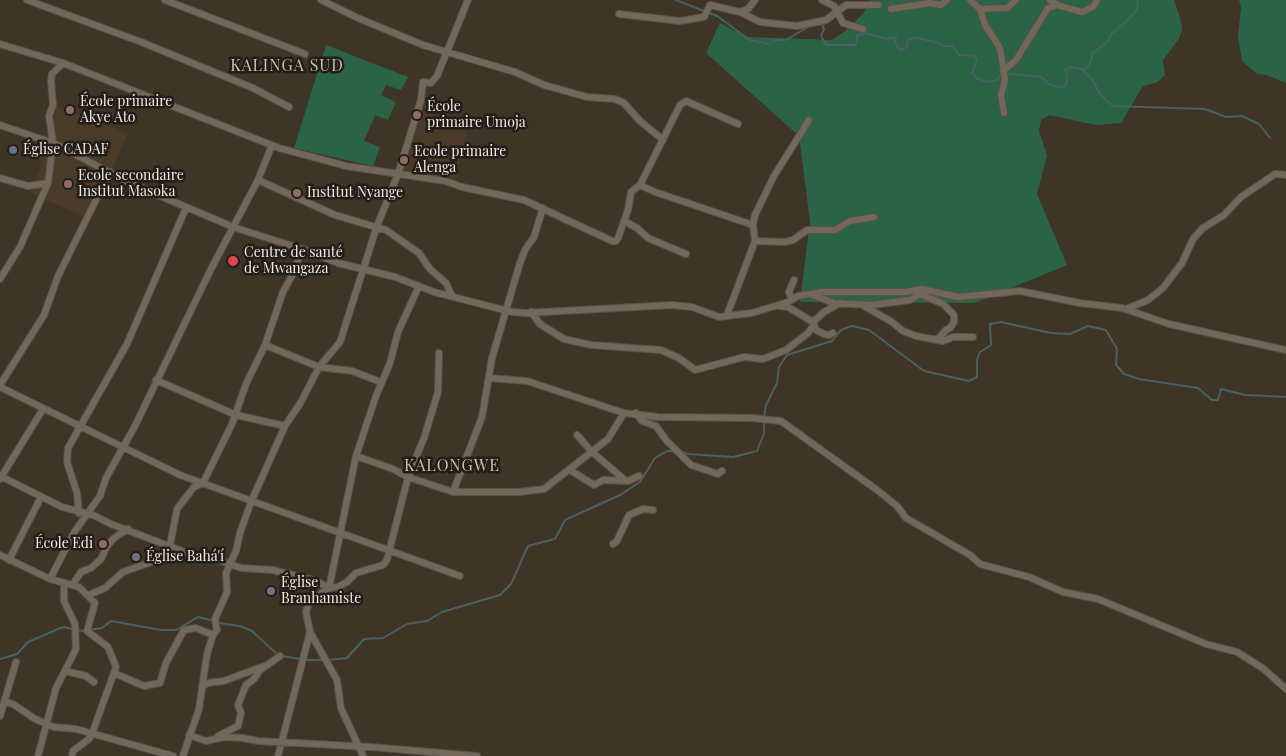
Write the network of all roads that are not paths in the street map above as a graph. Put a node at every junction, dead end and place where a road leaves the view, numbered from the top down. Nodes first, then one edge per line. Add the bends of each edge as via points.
1 (26, 0) edge
2 (165, 0) edge
3 (321, 0) edge
4 (468, 0) edge
5 (755, 0) edge
6 (822, 0) edge
7 (947, 0) edge
8 (970, 0) edge
9 (1016, 0) edge
10 (1050, 0) edge
11 (1097, 0) edge
12 (878, 5) dead end
13 (1057, 5) junction
14 (891, 9) dead end
15 (980, 9) junction
16 (740, 12) junction
17 (837, 12) junction
18 (619, 14) dead end
19 (863, 29) dead end
20 (0, 44) edge
21 (447, 50) junction
22 (305, 54) dead end
23 (63, 63) junction
24 (1003, 71) junction
25 (289, 106) dead end
26 (1004, 113) dead end
27 (809, 120) dead end
28 (738, 124) dead end
29 (0, 125) edge
30 (663, 140) junction
31 (52, 143) junction
32 (272, 145) junction
33 (110, 172) junction
34 (398, 174) junction
35 (1286, 175) edge
36 (0, 178) edge
37 (258, 180) junction
38 (48, 182) junction
39 (640, 185) junction
40 (186, 208) junction
41 (544, 208) junction
42 (874, 217) dead end
43 (624, 221) junction
44 (753, 225) junction
45 (377, 226) junction
46 (233, 227) junction
47 (755, 241) junction
48 (302, 249) junction
49 (686, 254) dead end
50 (363, 270) junction
51 (0, 279) edge
52 (794, 280) dead end
53 (419, 286) junction
54 (905, 292) junction
55 (810, 294) junction
56 (920, 294) junction
57 (947, 295) junction
58 (452, 296) junction
59 (792, 300) junction
60 (841, 302) junction
61 (860, 304) junction
62 (778, 306) junction
63 (1126, 310) junction
64 (507, 311) junction
65 (531, 312) junction
66 (727, 315) junction
67 (813, 324) junction
68 (833, 333) dead end
69 (973, 337) dead end
70 (933, 339) junction
71 (265, 345) junction
72 (1286, 350) edge
73 (439, 352) dead end
74 (319, 367) junction
75 (489, 378) junction
76 (156, 380) junction
77 (381, 382) junction
78 (0, 386) edge
79 (43, 409) junction
80 (624, 413) junction
81 (636, 413) junction
82 (236, 415) junction
83 (286, 426) junction
84 (80, 427) junction
85 (577, 435) dead end
86 (123, 446) junction
87 (592, 452) junction
88 (356, 456) junction
89 (570, 470) junction
90 (722, 471) dead end
91 (638, 476) dead end
92 (0, 477) edge
93 (408, 478) junction
94 (625, 480) junction
95 (203, 483) junction
96 (453, 492) junction
97 (41, 497) junction
98 (251, 502) junction
99 (653, 510) dead end
100 (83, 513) junction
101 (128, 529) junction
102 (340, 532) junction
103 (613, 544) dead end
104 (170, 545) junction
105 (391, 550) junction
106 (0, 556) edge
107 (9, 560) junction
108 (231, 565) junction
109 (460, 576) dead end
110 (50, 579) junction
111 (64, 583) junction
112 (73, 584) junction
113 (329, 588) junction
114 (89, 595) junction
115 (310, 632) junction
116 (213, 635) junction
117 (280, 656) dead end
118 (16, 662) dead end
119 (268, 665) junction
120 (65, 671) junction
121 (114, 674) junction
122 (94, 682) dead end
123 (202, 687) junction
124 (1286, 689) edge
125 (5, 702) junction
126 (0, 716) edge
127 (46, 724) junction
128 (92, 734) junction
129 (189, 736) junction
130 (206, 742) junction
131 (281, 743) junction
132 (358, 747) junction
133 (38, 756) edge
134 (72, 756) edge
135 (173, 756) edge
136 (183, 756) edge
137 (278, 756) edge
138 (363, 756) edge
139 (477, 756) edge

1 - 25 street via 141,42
2 - 22 street
3 - 21 street via 423,45
4 - 21 street
5 - 16 street
6 - 17 street via 832,4
7 - 14 street via 941,5 930,3
8 - 15 street
9 - 15 street via 1007,8
10 - 13 street
11 - 13 street via 1093,7 1082,12
12 - 17 street via 846,5
13 - 24 street via 1048,8 1016,60
15 - 24 street via 985,25 1000,48
16 - 17 street via 760,22 797,26 826,20
16 - 18 street via 710,5 704,17 680,21
17 - 19 street via 843,23
20 - 23 street
21 - 30 street via 587,98 615,99 624,103
21 - 34 street via 437,76 430,83 423,82 421,100
23 - 31 street via 52,74 51,81 53,104 49,116
23 - 32 street
24 - 26 street via 1005,80 1001,95
27 - 44 street via 774,176
28 - 30 street via 686,101 680,105
29 - 31 street
30 - 39 street
31 - 33 street
31 - 38 street
32 - 34 street via 346,166
32 - 37 street
33 - 40 street
33 - 78 street via 58,276 44,315
34 - 41 street via 455,183
34 - 45 street
35 - 63 street via 1274,174 1203,228 1163,288 1148,300
36 - 38 street via 28,186
37 - 45 street via 334,215
37 - 46 street
38 - 51 street via 20,247
39 - 43 street via 631,192
39 - 44 street
40 - 46 street
40 - 84 street via 127,344
41 - 43 street via 612,241 618,238
41 - 64 street via 534,237 523,254
42 - 47 street via 850,222 835,230 807,230 785,242
43 - 49 street via 650,239
44 - 47 street
45 - 50 street
45 - 58 street via 420,253 430,269 446,283
46 - 48 street
46 - 76 street
47 - 66 street
48 - 50 street
48 - 71 street
50 - 53 street
50 - 74 street via 340,342
52 - 59 street via 789,292
53 - 58 street
53 - 77 street via 398,332
54 - 55 street
54 - 56 street
54 - 57 street via 930,289
55 - 59 street
55 - 60 street
56 - 57 street
56 - 61 street via 910,300 889,304
56 - 70 street via 943,304 954,315 950,328 938,339
57 - 63 street via 1020,291
58 - 64 street
59 - 62 street
60 - 61 street
60 - 67 street via 824,312
61 - 70 street via 903,331
62 - 66 street via 752,314
62 - 67 street via 788,307
63 - 72 street via 1168,324
64 - 65 street
64 - 75 street
65 - 66 street via 664,305 692,307 714,316
65 - 67 street via 540,324 564,339 591,346 661,350 695,370 744,357 763,359 786,350 808,334
67 - 68 street via 824,334
69 - 70 street
71 - 74 street
71 - 82 street via 246,384
73 - 93 street via 438,392
74 - 77 street via 352,371
74 - 83 street
75 - 80 street via 527,381
75 - 96 street via 477,435
76 - 82 street
76 - 86 street
77 - 88 street
78 - 79 street
79 - 84 street
79 - 92 street
80 - 81 street
80 - 87 street via 608,439
81 - 90 street via 642,421 656,426 691,466 718,474
81 - 124 street via 658,417 764,419 784,423 897,506 906,518 980,564 1063,592 1098,599 1206,644 1236,652 1264,669
82 - 83 street
82 - 95 street
83 - 98 street
84 - 86 street
84 - 100 street via 68,448 67,462
85 - 87 street
86 - 95 street
86 - 100 street via 100,496
87 - 89 street
87 - 94 street
88 - 93 street
88 - 102 street
89 - 94 street via 594,485 603,480
89 - 96 street via 544,489
91 - 94 street
92 - 97 street
93 - 96 street
93 - 105 street
95 - 98 street
95 - 104 street via 194,487 178,509
97 - 100 street via 62,508
97 - 107 street
98 - 102 street
98 - 108 street
99 - 103 street via 643,509 630,515
100 - 101 street
100 - 110 street
101 - 104 street
101 - 112 street via 114,538 102,560 81,572
102 - 105 street
102 - 113 street
104 - 108 street
104 - 114 street via 160,559 123,572 105,588
105 - 109 street
105 - 113 street via 383,565 362,570 338,587
106 - 107 street
107 - 110 street
108 - 113 street via 316,580
108 - 116 street via 226,573 226,594 215,619 217,630
110 - 111 street
111 - 112 street
111 - 120 street via 64,601 75,624 76,649
112 - 114 street
113 - 115 street via 310,602 306,612
114 - 121 street via 95,608 87,631 108,647 116,667
115 - 131 street
115 - 132 street via 337,680 341,708
116 - 121 street via 196,628 184,630 166,663 160,683 144,686
116 - 123 street via 203,670
117 - 119 street
118 - 125 street
119 - 123 street
119 - 130 street via 246,685 238,705 241,713 238,726
120 - 122 street via 86,676
120 - 127 street via 56,688
121 - 128 street
123 - 129 street via 199,709
125 - 126 street
125 - 127 street
127 - 128 street
127 - 133 street
128 - 134 street
128 - 135 street
129 - 130 street
129 - 136 street
130 - 131 street via 224,738
131 - 132 street
131 - 137 street
132 - 138 street
132 - 139 street

